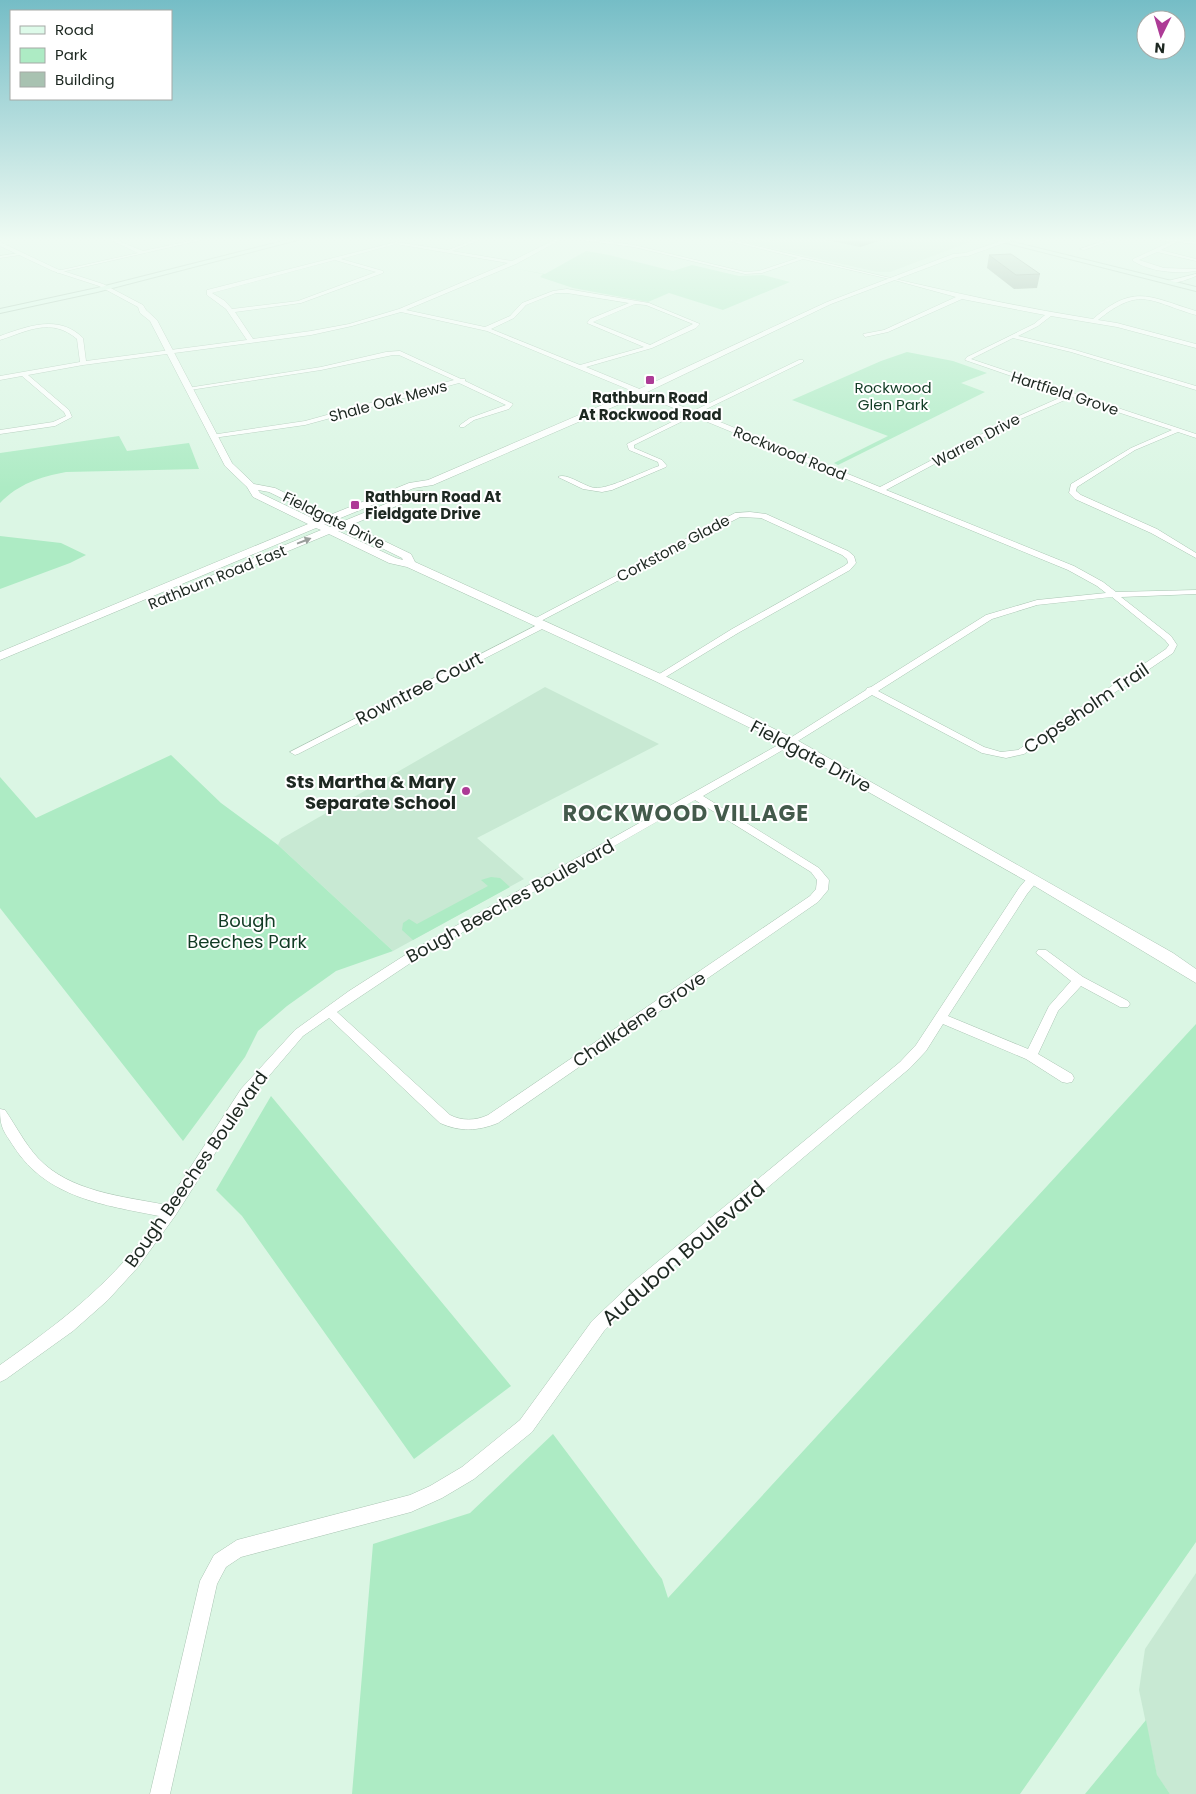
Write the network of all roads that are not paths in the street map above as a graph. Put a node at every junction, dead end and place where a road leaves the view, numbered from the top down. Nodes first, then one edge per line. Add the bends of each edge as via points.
1 (153, 321) edge
2 (238, 321) edge
3 (364, 321) edge
4 (449, 321) edge
5 (504, 321) edge
6 (592, 321) edge
7 (689, 321) edge
8 (791, 321) edge
9 (909, 321) edge
10 (1041, 321) edge
11 (1094, 321) edge
12 (486, 329) junction
13 (866, 335) dead end
14 (1011, 336) junction
15 (0, 338) edge
16 (251, 341) junction
17 (1196, 346) edge
18 (650, 347) junction
19 (169, 352) junction
20 (801, 362) dead end
21 (83, 363) junction
22 (581, 367) junction
23 (23, 374) junction
24 (0, 378) edge
25 (462, 380) junction
26 (190, 388) junction
27 (1196, 388) edge
28 (640, 392) junction
29 (1071, 396) junction
30 (692, 414) junction
31 (462, 426) dead end
32 (1177, 430) junction
33 (0, 432) edge
34 (213, 436) junction
35 (1196, 436) edge
36 (562, 477) dead end
37 (430, 483) junction
38 (251, 486) junction
39 (882, 489) junction
40 (330, 518) junction
41 (316, 524) junction
42 (344, 525) junction
43 (330, 531) junction
44 (1196, 556) edge
45 (410, 564) junction
46 (1196, 592) edge
47 (1114, 596) junction
48 (539, 623) junction
49 (0, 656) edge
50 (0, 666) edge
51 (658, 678) junction
52 (870, 690) junction
53 (790, 742) junction
54 (295, 752) dead end
55 (696, 796) junction
56 (1033, 879) junction
57 (1042, 953) dead end
58 (1196, 977) edge
59 (1079, 980) junction
60 (1124, 1004) dead end
61 (329, 1011) junction
62 (942, 1018) junction
63 (1031, 1056) junction
64 (1067, 1078) dead end
65 (0, 1114) edge
66 (170, 1212) junction
67 (0, 1374) edge
68 (160, 1794) edge

1 - 19 street, Fieldgate Drive
2 - 16 street
3 - 16 street via 340,328
4 - 12 street, Rockwood Road
5 - 12 street
6 - 18 street via 590,323
7 - 18 street via 697,324
8 - 28 street, Rathburn Road East
9 - 13 street via 886,331
10 - 14 street, Hartfield Grove
11 - 17 street
12 - 22 street, Rockwood Road
14 - 27 street
14 - 29 street, Hartfield Grove via 968,360
15 - 21 street via 44,326 65,326 80,338
16 - 19 street
18 - 22 street
19 - 21 street
19 - 26 street, Fieldgate Drive
20 - 30 street
21 - 23 street
22 - 28 street, Rockwood Road
23 - 24 street
23 - 33 street via 70,416 55,424
25 - 26 street, Shale Oak Mews via 406,355 392,353 339,365
25 - 31 street via 511,405
25 - 34 street, Shale Oak Mews via 322,419
26 - 34 street, Fieldgate Drive
28 - 30 street, Rockwood Road
28 - 37 street, Rathburn Road East
29 - 32 street, Hartfield Grove
29 - 39 street, Warren Drive via 1007,423
30 - 36 street via 630,444 631,449 660,461 664,466 601,491 586,489
30 - 39 street, Rockwood Road
32 - 35 street, Hartfield Grove
32 - 44 street via 1133,449 1074,486 1072,491 1154,531
34 - 38 street, Fieldgate Drive via 228,464
37 - 40 street, Rathburn Road East via 412,486
37 - 42 street, Rathburn Road East via 423,492
38 - 40 street, Fieldgate Drive via 272,490
38 - 41 street, Fieldgate Drive via 256,495
39 - 47 street, Rockwood Road via 1071,568 1090,577
40 - 41 street, Rathburn Road East
40 - 42 street, Fieldgate Drive
41 - 43 street, Fieldgate Drive
41 - 49 street, Rathburn Road East
42 - 43 street, Rathburn Road East
42 - 45 street, Fieldgate Drive via 407,556
43 - 45 street, Fieldgate Drive via 393,561
50 -> 43 street, Rathburn Road East
45 - 48 street, Fieldgate Drive
46 - 47 street, Bough Beeches Boulevard
47 - 52 street, Bough Beeches Boulevard via 1038,603 998,613
47 - 52 street, Copseholm Trail via 1170,640 1172,650 1021,752 1003,755 987,752
48 - 51 street, Fieldgate Drive
48 - 51 street, Corkstone Glade via 738,515 763,516 851,558 852,563 847,568
48 - 54 street, Rowntree Court
51 - 53 street, Fieldgate Drive
52 - 53 street, Bough Beeches Boulevard
53 - 55 street, Bough Beeches Boulevard
53 - 56 street, Fieldgate Drive
55 - 61 street, Bough Beeches Boulevard via 417,953
55 - 61 street, Chalkdene Grove via 815,870 823,880 822,890 814,899 493,1119 466,1125 445,1119
56 - 58 street, Fieldgate Drive
56 - 62 street, Audubon Boulevard
57 - 59 street
59 - 60 street
59 - 63 street via 1053,1009
61 - 66 street, Bough Beeches Boulevard via 299,1033 246,1093
62 - 63 street
62 - 68 street, Audubon Boulevard via 905,1065 616,1307 598,1326 526,1426 477,1467 411,1503 238,1549 220,1561 209,1581
63 - 64 street
65 - 66 street via 33,1161 56,1180 108,1198
66 - 67 street, Bough Beeches Boulevard via 147,1245 103,1295 48,1342

